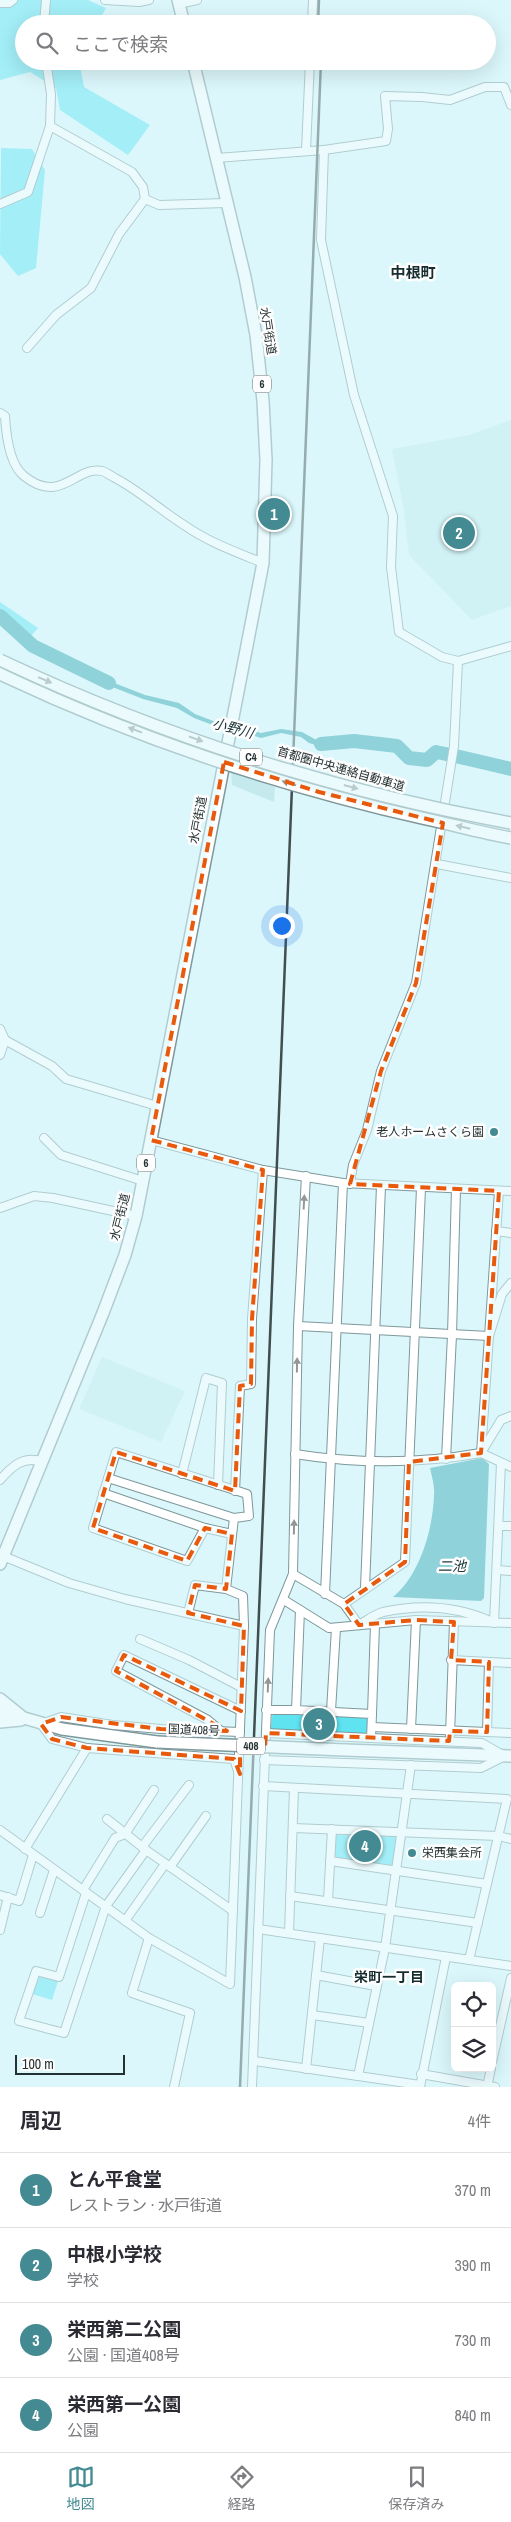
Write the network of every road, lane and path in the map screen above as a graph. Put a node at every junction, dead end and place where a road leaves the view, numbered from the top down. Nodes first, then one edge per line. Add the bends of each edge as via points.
1 (13, 0) edge
2 (46, 0) edge
3 (106, 0) edge
4 (149, 0) edge
5 (197, 0) edge
6 (313, 0) edge
7 (178, 2) edge
8 (0, 4) edge
9 (45, 15) edge
10 (182, 15) edge
11 (312, 15) edge
12 (47, 70) edge
13 (195, 70) edge
14 (310, 70) edge
15 (511, 104) edge
16 (50, 126) junction
17 (306, 150) junction
18 (324, 150) junction
19 (217, 158) junction
20 (145, 198) junction
21 (226, 203) junction
22 (0, 204) edge
23 (27, 348) dead end
24 (0, 413) edge
25 (262, 563) junction
26 (511, 646) edge
27 (0, 660) edge
28 (458, 661) junction
29 (0, 674) edge
30 (511, 824) edge
31 (511, 838) edge
32 (437, 864) junction
33 (511, 878) edge
34 (0, 1028) edge
35 (2, 1040) edge
36 (0, 1055) edge
37 (157, 1106) junction
38 (44, 1138) dead end
39 (151, 1140) junction
40 (263, 1170) junction
41 (306, 1176) junction
42 (143, 1181) junction
43 (346, 1184) junction
44 (381, 1186) junction
45 (421, 1188) junction
46 (456, 1189) junction
47 (498, 1191) junction
48 (511, 1192) edge
49 (0, 1208) edge
50 (136, 1216) junction
51 (496, 1231) junction
52 (511, 1232) edge
53 (511, 1283) edge
54 (298, 1326) junction
55 (338, 1328) junction
56 (376, 1330) junction
57 (415, 1333) junction
58 (452, 1335) junction
59 (489, 1336) junction
60 (511, 1416) edge
61 (481, 1453) junction
62 (295, 1454) junction
63 (446, 1459) junction
64 (332, 1460) junction
65 (43, 1462) junction
66 (371, 1462) junction
67 (409, 1462) junction
68 (501, 1463) junction
69 (511, 1467) edge
70 (182, 1474) junction
71 (108, 1478) junction
72 (0, 1480) edge
73 (218, 1486) junction
74 (235, 1491) junction
75 (103, 1494) junction
76 (234, 1518) junction
77 (500, 1526) junction
78 (511, 1526) edge
79 (205, 1528) junction
80 (232, 1534) junction
81 (2, 1560) edge
82 (497, 1570) junction
83 (511, 1571) edge
84 (293, 1574) junction
85 (365, 1588) junction
86 (226, 1589) junction
87 (325, 1594) junction
88 (284, 1600) junction
89 (344, 1604) junction
90 (300, 1610) junction
91 (188, 1614) junction
92 (416, 1620) junction
93 (454, 1622) junction
94 (494, 1623) junction
95 (375, 1624) junction
96 (511, 1624) edge
97 (359, 1625) junction
98 (244, 1626) junction
99 (336, 1628) junction
100 (140, 1640) dead end
101 (451, 1660) junction
102 (490, 1662) junction
103 (511, 1663) edge
104 (241, 1687) junction
105 (0, 1698) edge
106 (266, 1710) junction
107 (296, 1710) junction
108 (0, 1711) edge
109 (241, 1712) junction
110 (331, 1712) junction
111 (372, 1714) junction
112 (26, 1720) junction
113 (0, 1722) edge
114 (41, 1724) junction
115 (372, 1727) junction
116 (411, 1729) junction
117 (220, 1730) junction
118 (450, 1731) junction
119 (240, 1732) junction
120 (487, 1732) junction
121 (266, 1733) junction
122 (511, 1733) edge
123 (371, 1738) junction
124 (449, 1741) junction
125 (87, 1748) junction
126 (508, 1756) edge
127 (264, 1760) junction
128 (411, 1765) junction
129 (240, 1774) junction
130 (189, 1785) dead end
131 (263, 1786) junction
132 (294, 1788) junction
133 (154, 1790) dead end
134 (407, 1793) junction
135 (206, 1816) dead end
136 (107, 1819) dead end
137 (293, 1828) junction
138 (332, 1829) junction
139 (0, 1830) edge
140 (401, 1832) junction
141 (125, 1834) junction
142 (498, 1836) junction
143 (511, 1840) edge
144 (144, 1848) junction
145 (25, 1849) junction
146 (33, 1855) junction
147 (330, 1861) junction
148 (168, 1866) junction
149 (54, 1870) junction
150 (395, 1871) junction
151 (487, 1884) junction
152 (84, 1892) junction
153 (4, 1896) edge
154 (290, 1896) junction
155 (328, 1900) junction
156 (106, 1906) junction
157 (390, 1909) junction
158 (233, 1911) junction
159 (40, 1913) dead end
160 (125, 1921) junction
161 (478, 1923) junction
162 (258, 1929) junction
163 (0, 1930) edge
164 (289, 1933) junction
165 (149, 1938) junction
166 (320, 1938) junction
167 (385, 1948) junction
168 (446, 1956) junction
169 (469, 1960) junction
170 (511, 1966) edge
171 (316, 1975) junction
172 (511, 1978) edge
173 (376, 1986) junction
174 (312, 2015) junction
175 (369, 2023) junction
176 (496, 2044) edge
177 (254, 2061) junction
178 (306, 2069) junction
179 (491, 2072) edge
180 (422, 2074) junction
181 (358, 2076) junction
182 (374, 2083) edge
183 (420, 2086) edge
184 (490, 2086) edge
185 (174, 2087) edge
186 (252, 2087) edge

1 - 8 street
2 - 9 street
3 - 4 street
5 - 7 street
6 - 11 street
7 - 10 highway
12 - 16 street via 51,94
13 - 19 highway, 水戸街道 / 6
14 - 17 street
15 - 18 street via 504,87 485,86 450,100 385,96 386,142
16 - 20 street via 132,172 143,187
16 - 22 street via 28,192
17 - 18 street
17 - 19 street
18 - 28 street via 321,240 354,396 393,516 390,567 399,632 442,657
19 - 21 highway, 水戸街道 / 6
20 - 21 street via 159,205
20 - 23 street via 119,234 91,288 56,315
21 - 25 highway, 水戸街道 / 6 via 256,335 263,401 266,460
24 - 25 street via 5,416 6,437 23,476 48,487 62,486 90,472 102,471 137,490 183,525 209,540
25 - 37 highway, 水戸街道 / 6
26 - 28 street
27 -> 30 highway, 首都圏中央連絡自動車道 / C4, bridge via 129,715 245,755 412,803
28 - 32 street via 454,746
31 -> 29 highway, 首都圏中央連絡自動車道 / C4, bridge via 364,804 238,767 139,732
32 - 33 street
32 - 43 street via 416,983 381,1071 367,1130
34 - 35 street
35 - 36 street
35 - 37 street via 52,1066 66,1079
37 - 39 highway, 水戸街道 / 6
38 - 42 street via 61,1155
39 - 40 street
39 - 42 highway, 水戸街道 / 6
40 - 41 street
40 - 74 street via 252,1319 251,1384 240,1386
41 - 43 street
54 -> 41 street
42 - 50 highway, 水戸街道 / 6
43 - 44 street
43 - 55 street
44 - 45 street
44 - 56 street
45 - 46 street
45 - 57 street
46 - 47 street
46 - 58 street
47 - 48 street
47 - 51 street
49 - 50 street via 34,1196
50 - 65 highway, 水戸街道 / 6 via 125,1255
51 - 52 street
51 - 59 street
53 - 59 street via 502,1294
54 - 55 street
62 -> 54 street
55 - 56 street
55 - 64 street
56 - 57 street
56 - 66 street
57 - 58 street
57 - 67 street
58 - 59 street
58 - 63 street
59 - 61 street
60 - 61 street via 501,1420
61 - 63 street
61 - 68 street
62 - 64 street
84 -> 62 street
63 - 67 street
64 - 66 street
64 - 87 street
65 - 72 street via 34,1459 13,1464
65 - 81 highway, 水戸街道 / 6
66 - 67 street
66 - 85 street
67 - 85 street via 405,1562
68 - 69 street
68 - 77 street
70 - 71 street via 116,1452
70 - 73 street
70 - 73 street via 206,1378 222,1384
71 - 75 street
71 - 76 street
73 - 74 street
74 - 76 street via 246,1494 249,1516
75 - 79 street
75 - 79 street via 92,1528 186,1561
76 - 80 street
77 - 78 street
77 - 82 street
79 - 80 street
80 - 86 street
81 - 91 street via 69,1583
82 - 83 street
82 - 94 street
84 - 87 street
84 - 88 street
85 - 89 street
86 - 91 street via 195,1585
86 - 98 street via 243,1596
87 - 89 street
88 - 90 street
106 -> 88 street via 270,1630
89 - 97 street
90 - 99 street via 329,1628
90 - 107 street
91 - 98 street
92 - 93 street
92 - 95 street
92 - 116 street
93 - 94 street
93 - 101 street
94 - 96 street
94 - 97 street via 472,1613 434,1606 382,1613
95 - 97 street
95 - 111 street
97 - 99 street
98 - 104 street
99 - 110 street
100 - 104 street via 189,1660
101 - 102 street
101 - 118 street
102 - 103 street
102 - 120 street
104 - 109 street
105 - 112 highway
106 - 107 street
106 - 121 street
107 - 110 street
108 - 112 highway, 国道408号 / 408
109 - 117 street via 124,1654 116,1671 208,1720
109 - 119 street
110 - 111 street
111 - 115 street
112 - 113 highway
112 - 114 highway, 国道408号 / 408
114 - 117 street via 61,1716 122,1726
114 - 125 street via 52,1739
114 - 126 highway, 国道408号 / 408, bridge via 82,1733 157,1742
115 - 116 street
115 - 123 street
116 - 118 street
117 - 119 street
118 - 120 street
118 - 124 street
119 - 129 street
120 - 122 street
121 - 123 street
121 - 127 street
123 - 124 street
124 - 126 street via 482,1743
125 - 129 street via 234,1759
125 - 145 street
126 - 128 street via 482,1768
127 - 128 street
127 - 131 street
128 - 134 street
129 - 158 street
130 - 144 street
131 - 132 street
131 - 162 street
132 - 134 street
132 - 137 street
133 - 141 street
134 - 140 street
134 - 142 street via 507,1799
135 - 148 street
136 - 141 street
137 - 138 street
137 - 154 street
138 - 140 street
138 - 147 street
139 - 145 street
140 - 142 street
140 - 150 street
141 - 144 street
141 - 152 street via 115,1838
142 - 143 street
142 - 151 street
144 - 148 street
144 - 156 street
145 - 146 street
146 - 149 street
146 - 153 street via 19,1901
147 - 150 street
147 - 155 street
148 - 158 street
148 - 160 street
149 - 152 street
149 - 159 street
150 - 151 street
150 - 157 street
151 - 161 street
152 - 156 street
152 - 156 street via 58,1977 36,1971 19,2021 64,2033
153 - 163 street
154 - 155 street
154 - 164 street
155 - 157 street
156 - 160 street
157 - 161 street
157 - 167 street
158 - 165 street via 230,1984
160 - 165 street
161 - 169 street
162 - 164 street
162 - 177 street
164 - 166 street
165 - 185 street via 132,1993 190,2013
166 - 167 street
166 - 171 street
167 - 168 street
167 - 173 street
168 - 169 street
168 - 180 street
169 - 170 street
171 - 173 street
171 - 174 street
172 - 176 street
173 - 175 street
174 - 175 street
174 - 178 street
175 - 181 street
177 - 178 street
177 - 186 street
178 - 181 street
179 - 184 street
180 - 183 street
180 - 184 street
181 - 182 street
182 - 183 street

